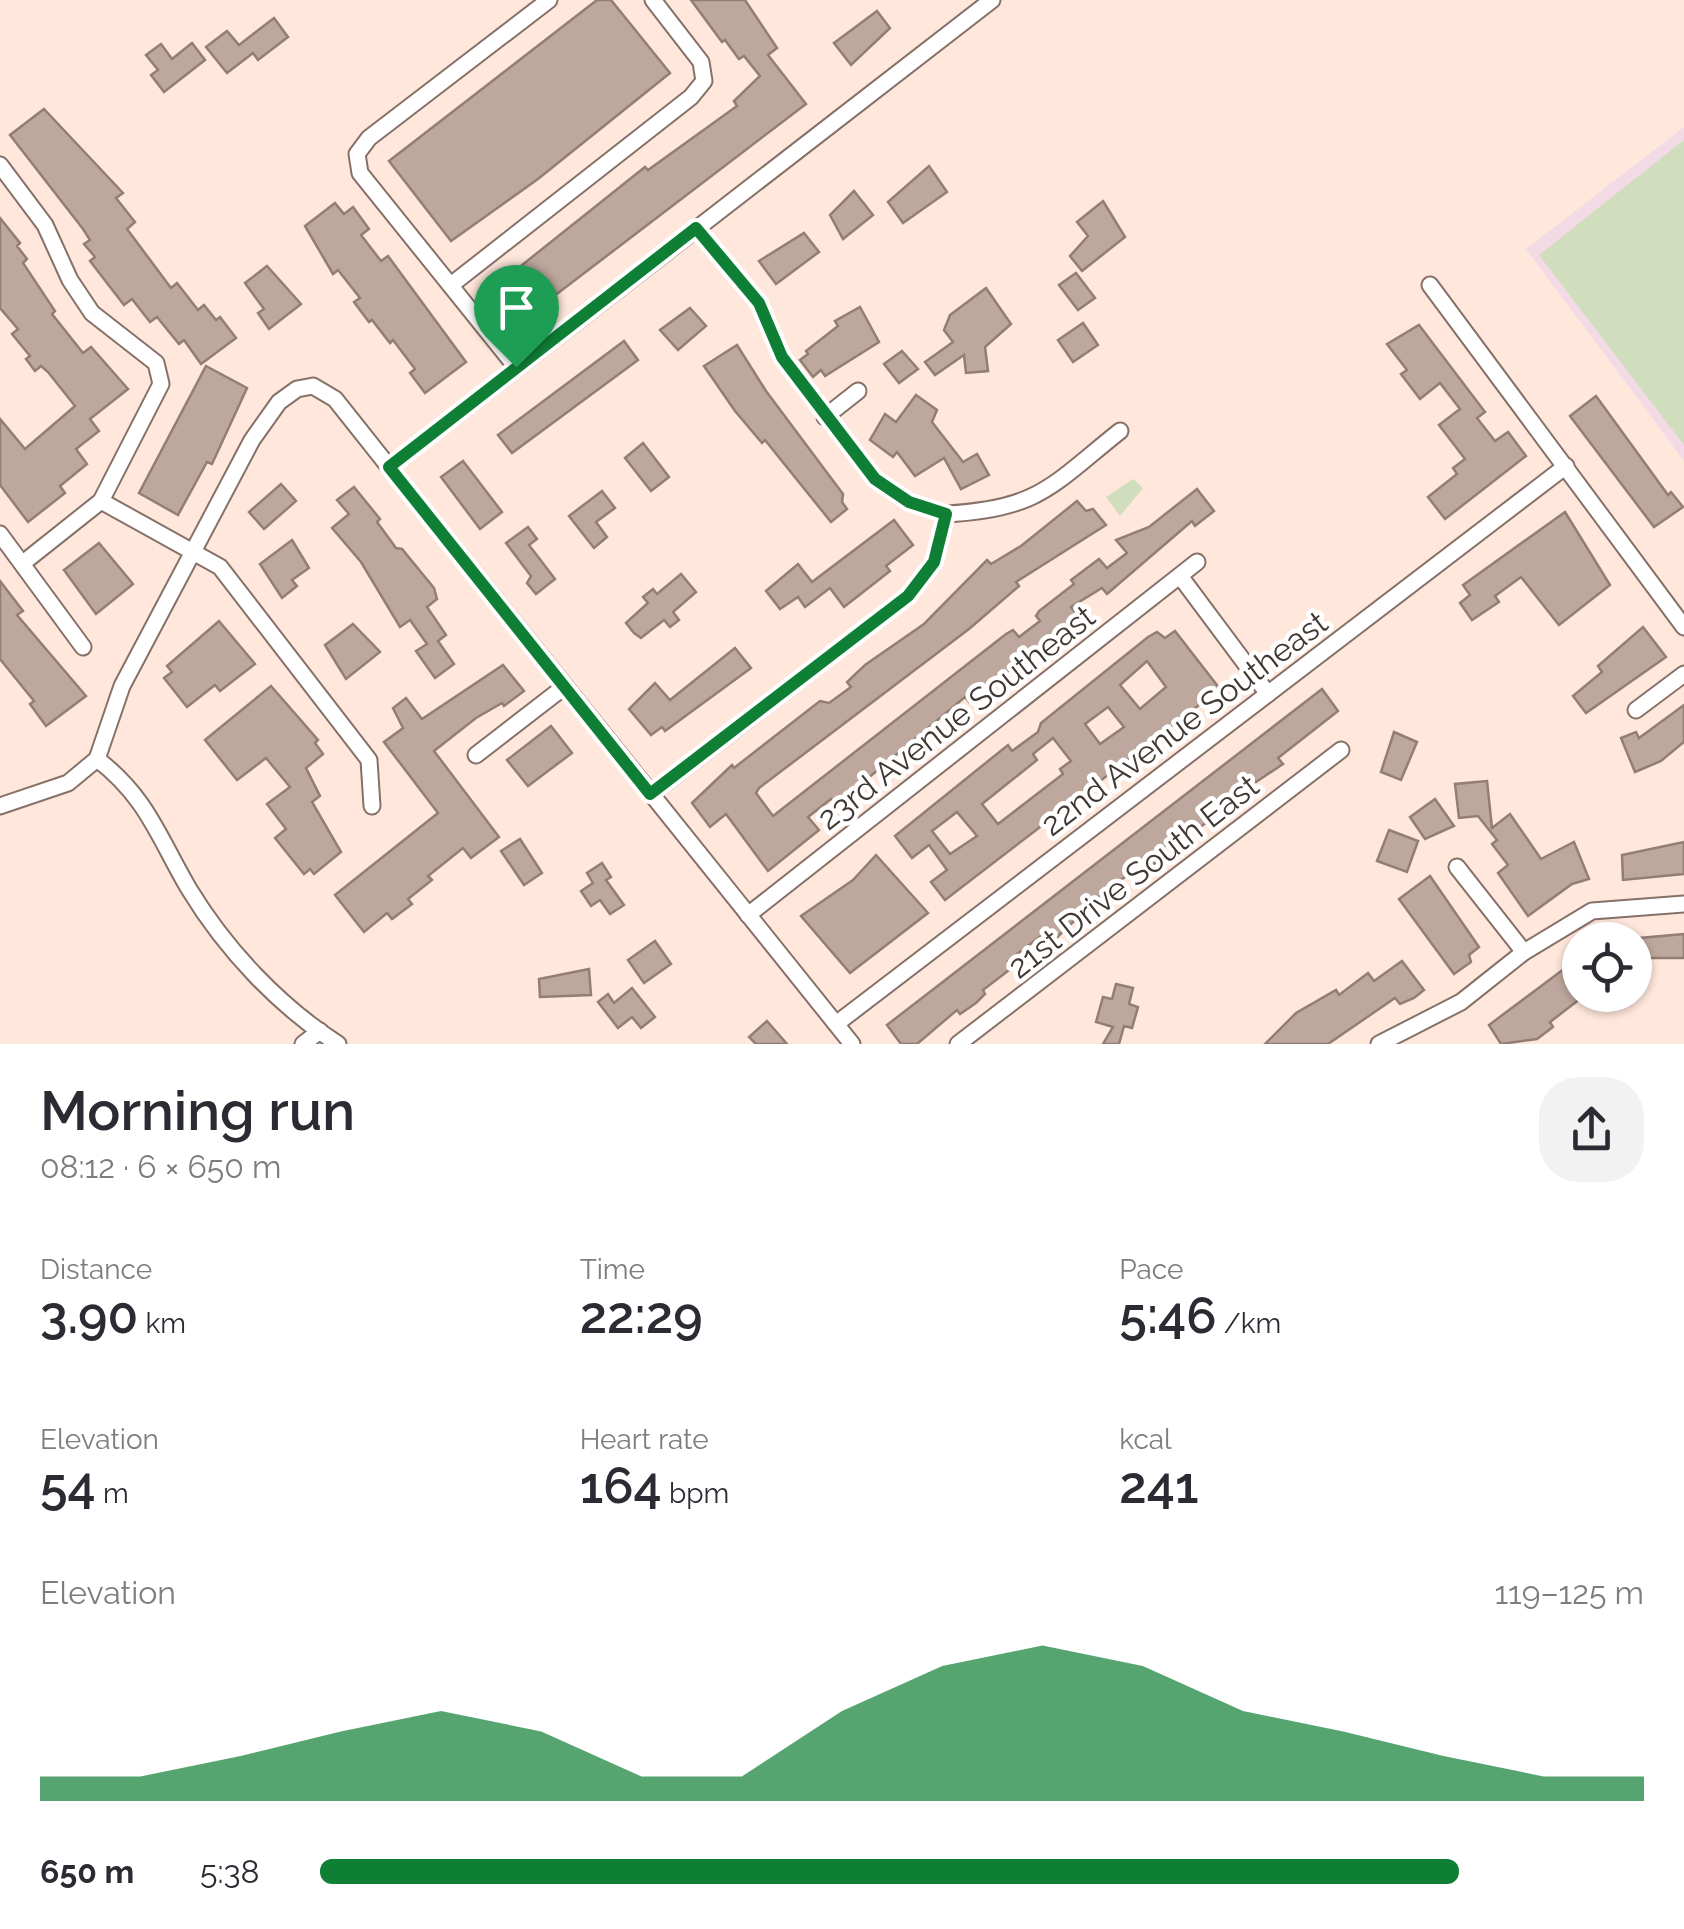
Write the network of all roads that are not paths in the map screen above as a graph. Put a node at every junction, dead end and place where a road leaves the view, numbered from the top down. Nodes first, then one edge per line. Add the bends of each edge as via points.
1 (549, 0) edge
2 (653, 0) edge
3 (992, 0) edge
4 (0, 165) edge
5 (696, 228) junction
6 (450, 285) junction
7 (1430, 285) dead end
8 (516, 367) junction
9 (858, 391) dead end
10 (825, 417) junction
11 (1120, 431) dead end
12 (1566, 466) junction
13 (389, 467) junction
14 (101, 500) junction
15 (946, 514) junction
16 (0, 534) edge
17 (194, 554) junction
18 (1197, 562) dead end
19 (23, 563) junction
20 (1180, 576) junction
21 (1684, 627) edge
22 (83, 647) dead end
23 (1684, 674) edge
24 (564, 687) junction
25 (1268, 694) junction
26 (1636, 710) dead end
27 (1341, 750) dead end
28 (476, 755) dead end
29 (97, 759) junction
30 (650, 794) junction
31 (0, 806) edge
32 (372, 806) dead end
33 (1457, 867) dead end
34 (1684, 904) edge
35 (748, 915) junction
36 (1524, 952) junction
37 (836, 1024) junction
38 (320, 1031) junction
39 (304, 1044) edge
40 (338, 1044) edge
41 (852, 1044) edge
42 (958, 1044) edge
43 (1379, 1044) edge

1 - 6 street via 357,154 360,172
2 - 6 street via 700,62 704,81 691,98
3 - 5 street
4 - 14 street via 44,225 92,313 156,363 161,384
5 - 8 street
5 - 10 street via 759,303 782,357
6 - 8 street
7 - 12 street
8 - 13 street
9 - 10 street
10 - 15 street via 875,479 909,502
11 - 15 street via 1034,500 998,512
12 - 21 street
12 - 25 street, 22nd Avenue Southeast
13 - 17 street via 336,399 313,386 297,389 252,440
13 - 24 street
14 - 17 street
14 - 19 street
15 - 30 street via 934,562 908,596
16 - 19 street
17 - 29 street via 122,686
17 - 32 street via 220,567 370,760
18 - 20 street, 23rd Avenue Southeast
19 - 22 street
20 - 25 street
20 - 35 street, 23rd Avenue Southeast
23 - 26 street
24 - 28 street
24 - 30 street
25 - 37 street, 22nd Avenue Southeast
27 - 42 street, 21st Drive South East
29 - 31 street via 68,783
29 - 38 street via 151,814 190,890 226,941 272,992
30 - 35 street
33 - 36 street
34 - 36 street via 1592,911
35 - 37 street
36 - 43 street via 1461,1002
37 - 41 street
38 - 39 street
38 - 40 street

